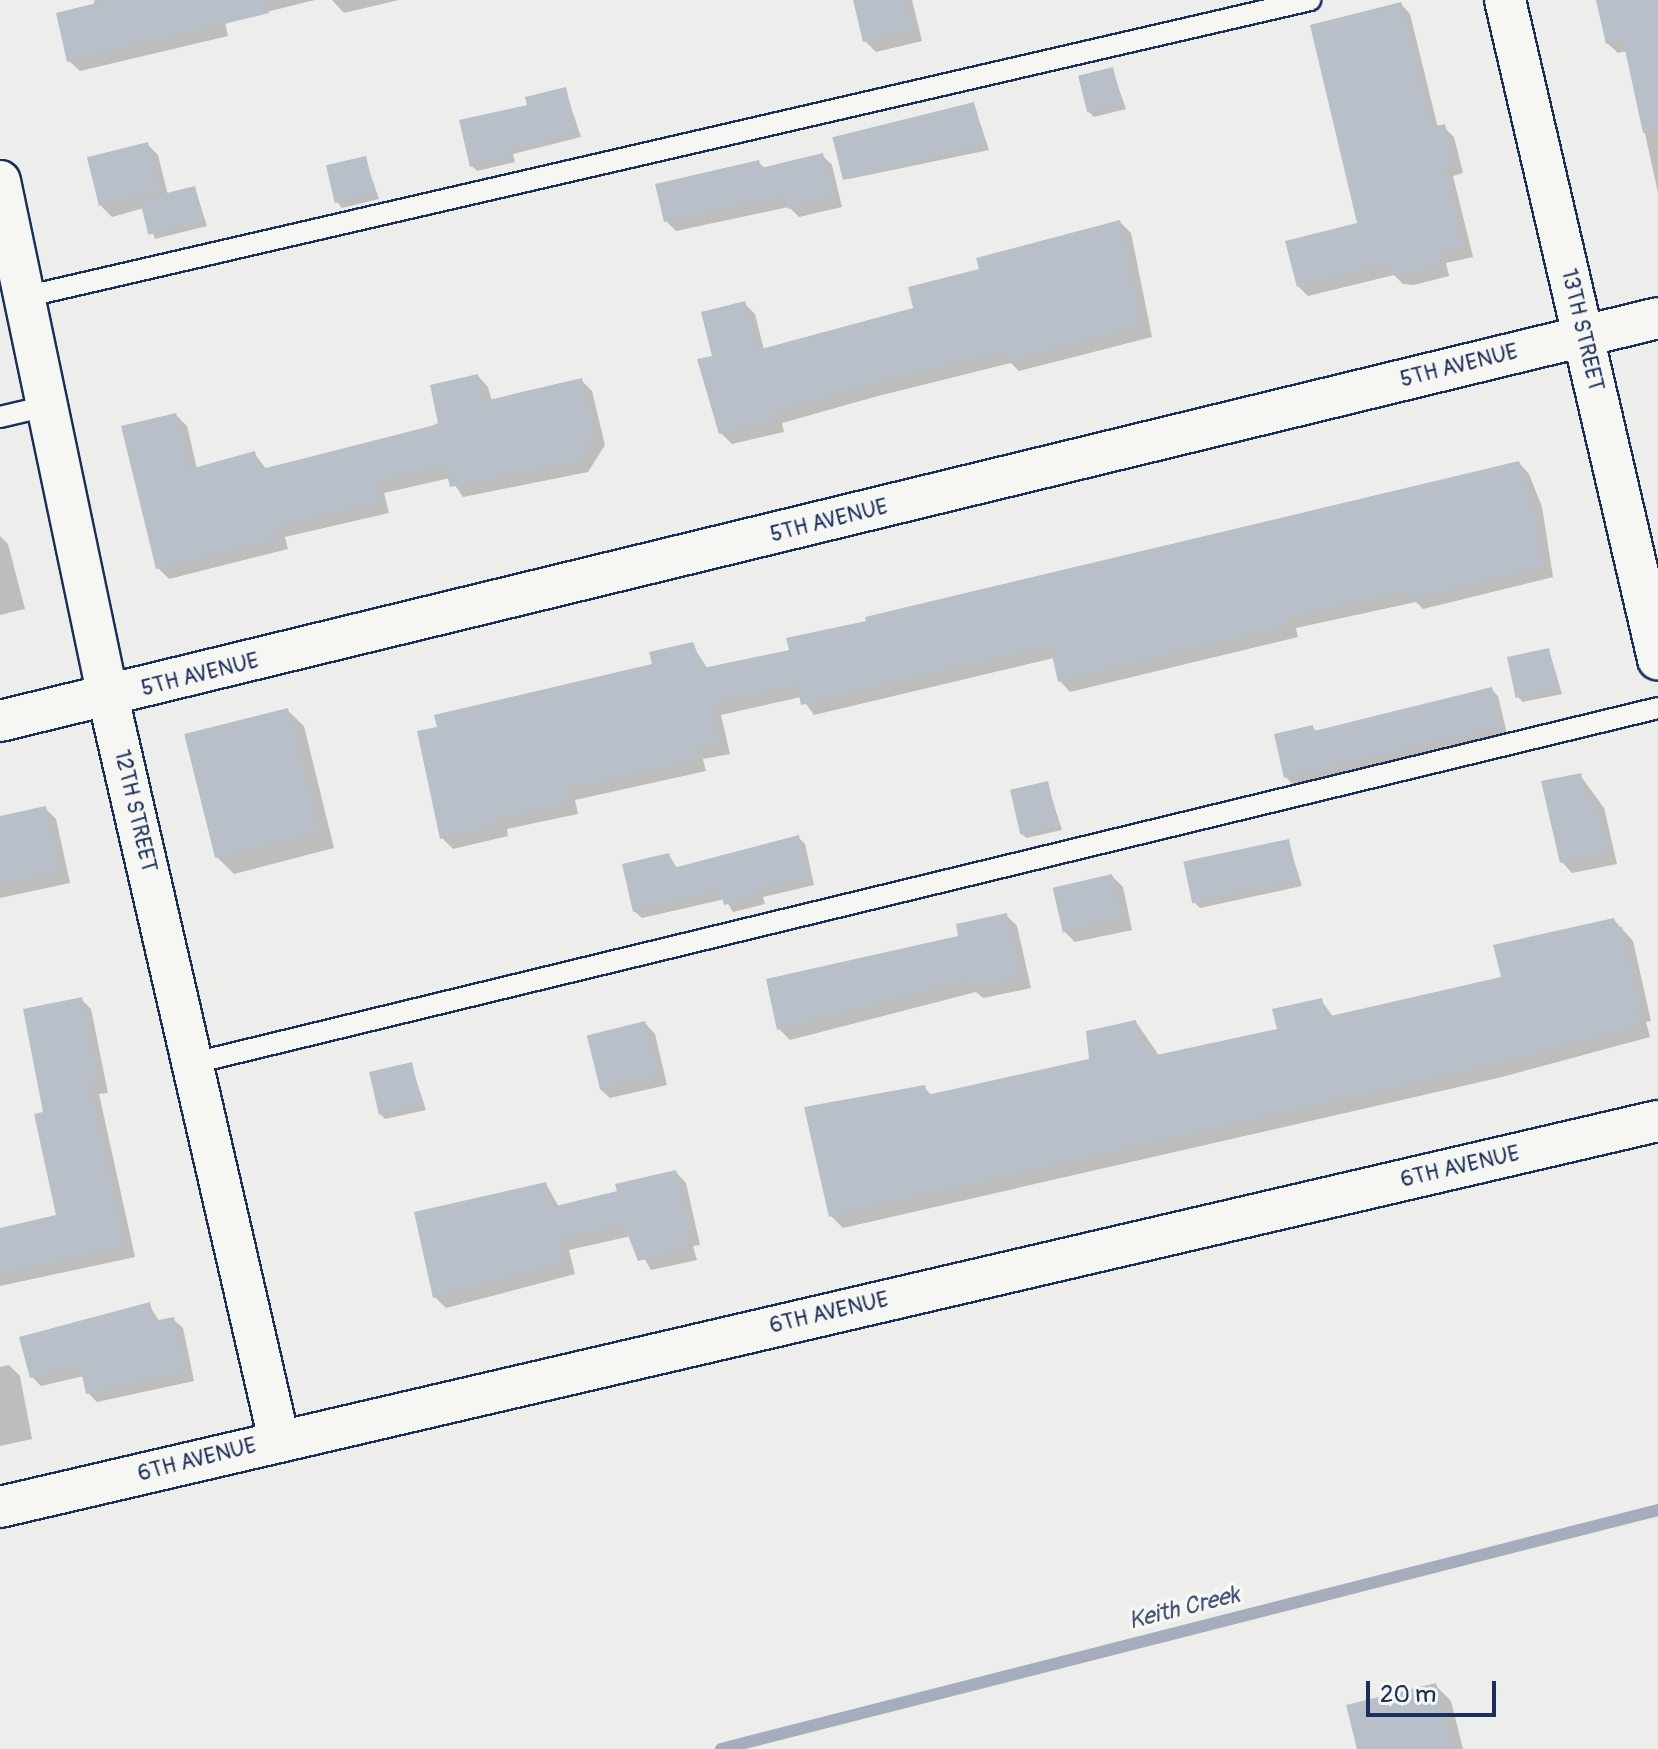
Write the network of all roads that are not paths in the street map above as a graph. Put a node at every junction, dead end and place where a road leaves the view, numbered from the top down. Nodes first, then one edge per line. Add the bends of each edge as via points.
1 (1310, 0) edge
2 (1505, 0) edge
3 (0, 181) edge
4 (24, 297) junction
5 (1658, 318) edge
6 (1583, 336) junction
7 (47, 406) junction
8 (0, 417) edge
9 (1658, 659) edge
10 (108, 697) junction
11 (1658, 708) edge
12 (0, 721) edge
13 (194, 1063) junction
14 (1658, 1121) edge
15 (279, 1440) junction
16 (0, 1507) edge

1 - 4 lane
2 - 6 street, 13TH STREET
3 - 4 street, 12TH STREET
4 - 7 street, 12TH STREET
5 - 6 street, 5TH AVENUE
6 - 9 street, 13TH STREET
6 - 10 street, 5TH AVENUE
7 - 8 lane
7 - 10 street, 12TH STREET
10 - 12 street, 5TH AVENUE
10 - 13 street, 12TH STREET
11 - 13 lane
13 - 15 street, 12TH STREET
14 - 15 street, 6TH AVENUE
15 - 16 street, 6TH AVENUE

